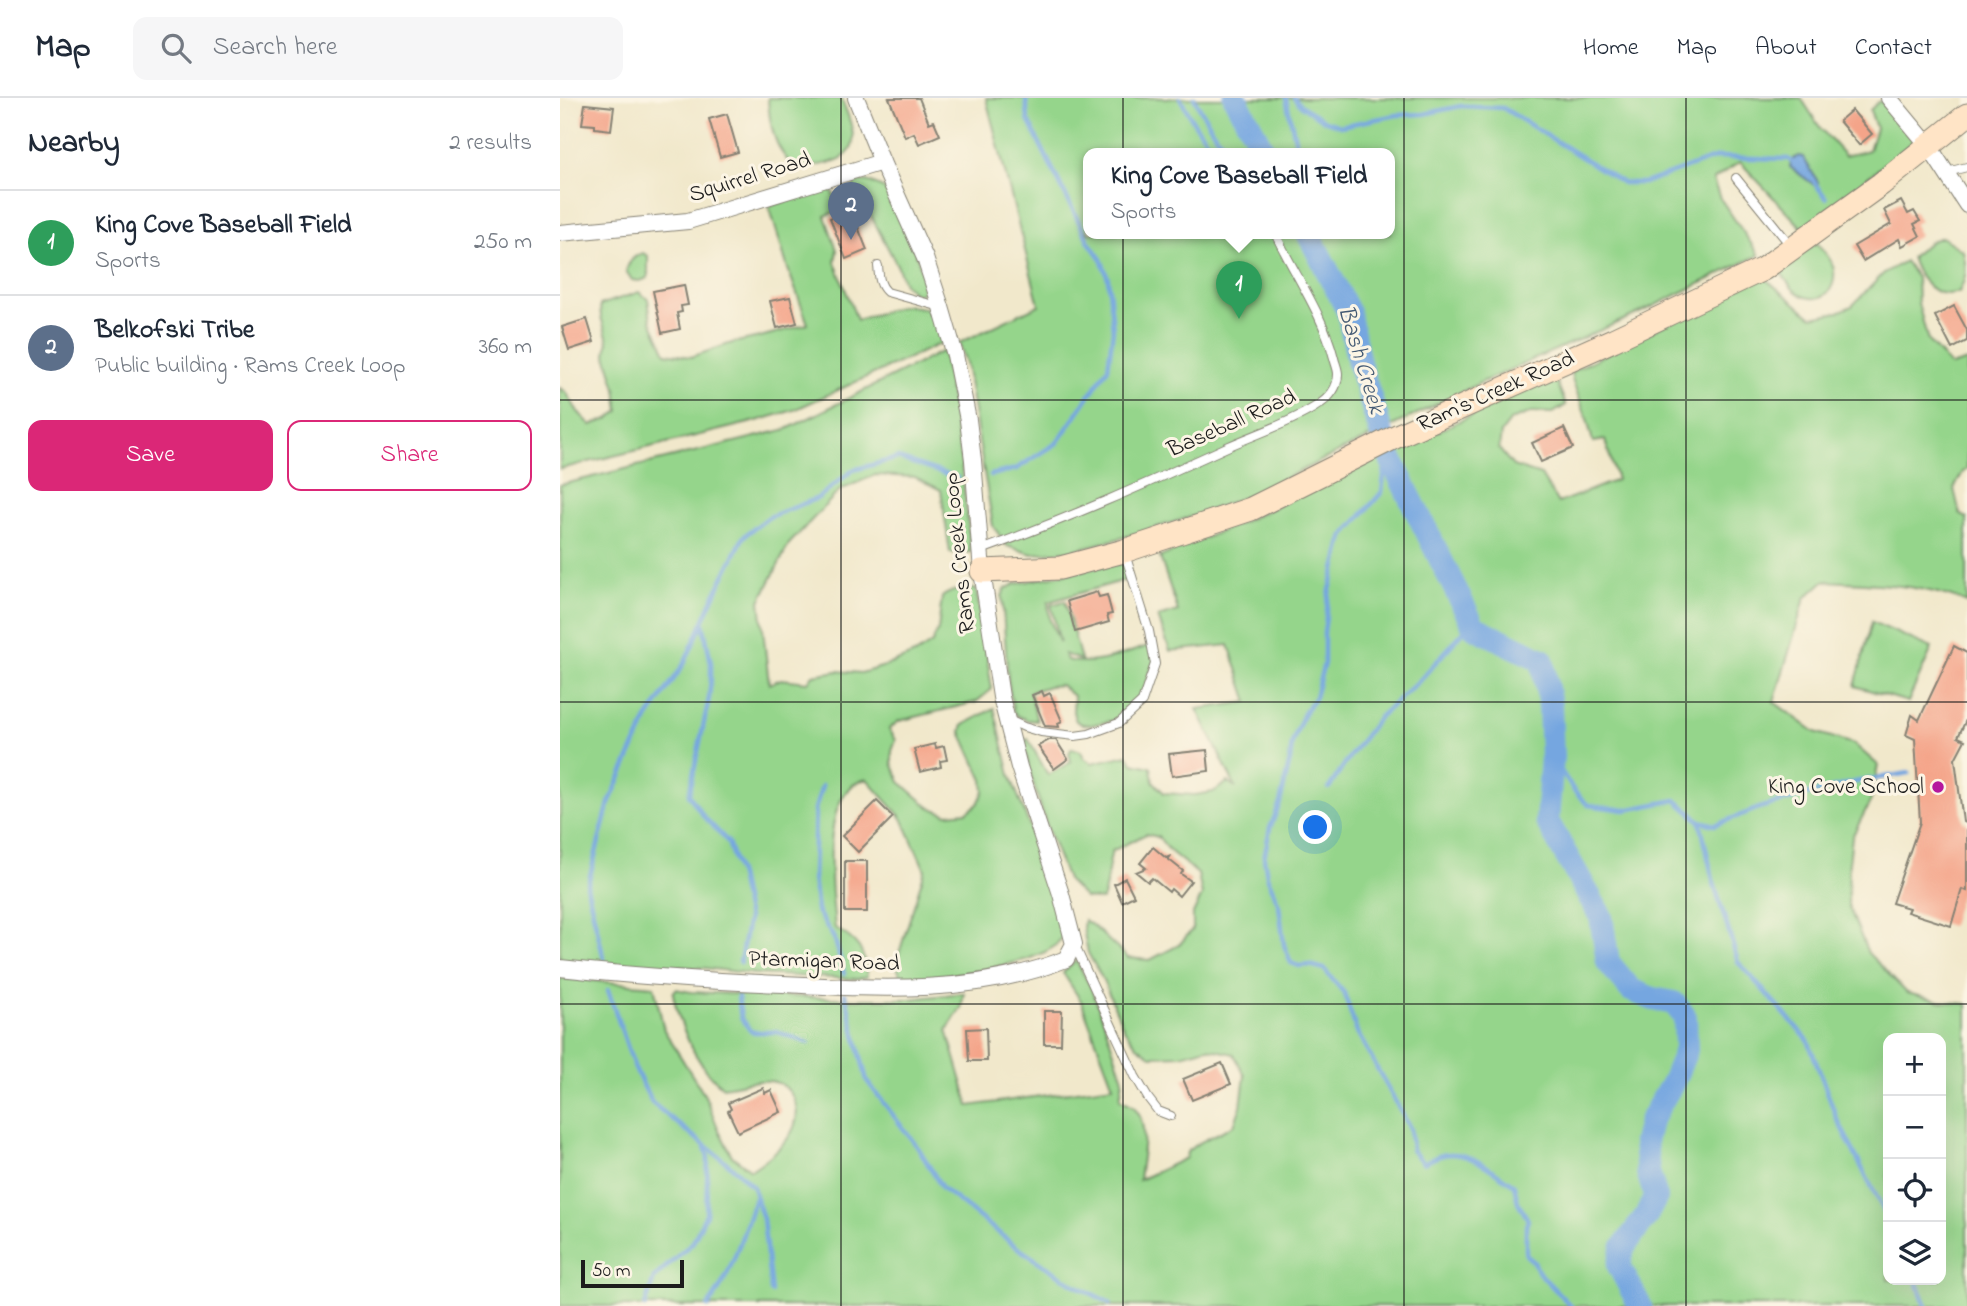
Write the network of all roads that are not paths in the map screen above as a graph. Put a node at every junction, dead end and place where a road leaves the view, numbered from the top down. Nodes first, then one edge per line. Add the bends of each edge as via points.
1 (856, 98) edge
2 (1889, 98) edge
3 (1967, 114) edge
4 (1928, 145) junction
5 (882, 162) junction
6 (1967, 167) edge
7 (1947, 172) junction
8 (1736, 178) dead end
9 (1967, 205) edge
10 (560, 233) edge
11 (1278, 239) edge
12 (1793, 248) junction
13 (877, 265) dead end
14 (941, 307) junction
15 (1124, 551) junction
16 (981, 561) junction
17 (1007, 719) junction
18 (1074, 944) junction
19 (560, 968) edge
20 (1171, 1116) dead end

1 - 5 street
2 - 4 street
3 - 4 street, Ram's Creek Road
4 - 7 street
4 - 12 street, Ram's Creek Road
5 - 10 street, Squirrel Road via 688,221
5 - 14 street, Rams Creek Loop via 925,258
6 - 7 lane
7 - 9 street
8 - 12 lane
11 - 16 lane, Baseball Road via 1331,346 1338,375 1333,393 1297,417 1025,534
12 - 15 street, Ram's Creek Road via 1763,269 1367,450 1251,509
13 - 14 lane via 887,292
14 - 16 street, Rams Creek Loop via 968,420
15 - 16 street, Ram's Creek Road via 1060,568
15 - 17 lane via 1155,664 1142,702 1119,723 1075,736 1041,732
16 - 17 street, Rams Creek Loop
17 - 18 street, Rams Creek Loop
18 - 19 street, Ptarmigan Road via 1066,958 1025,973 971,983 883,989
18 - 20 lane via 1135,1076 1158,1111

